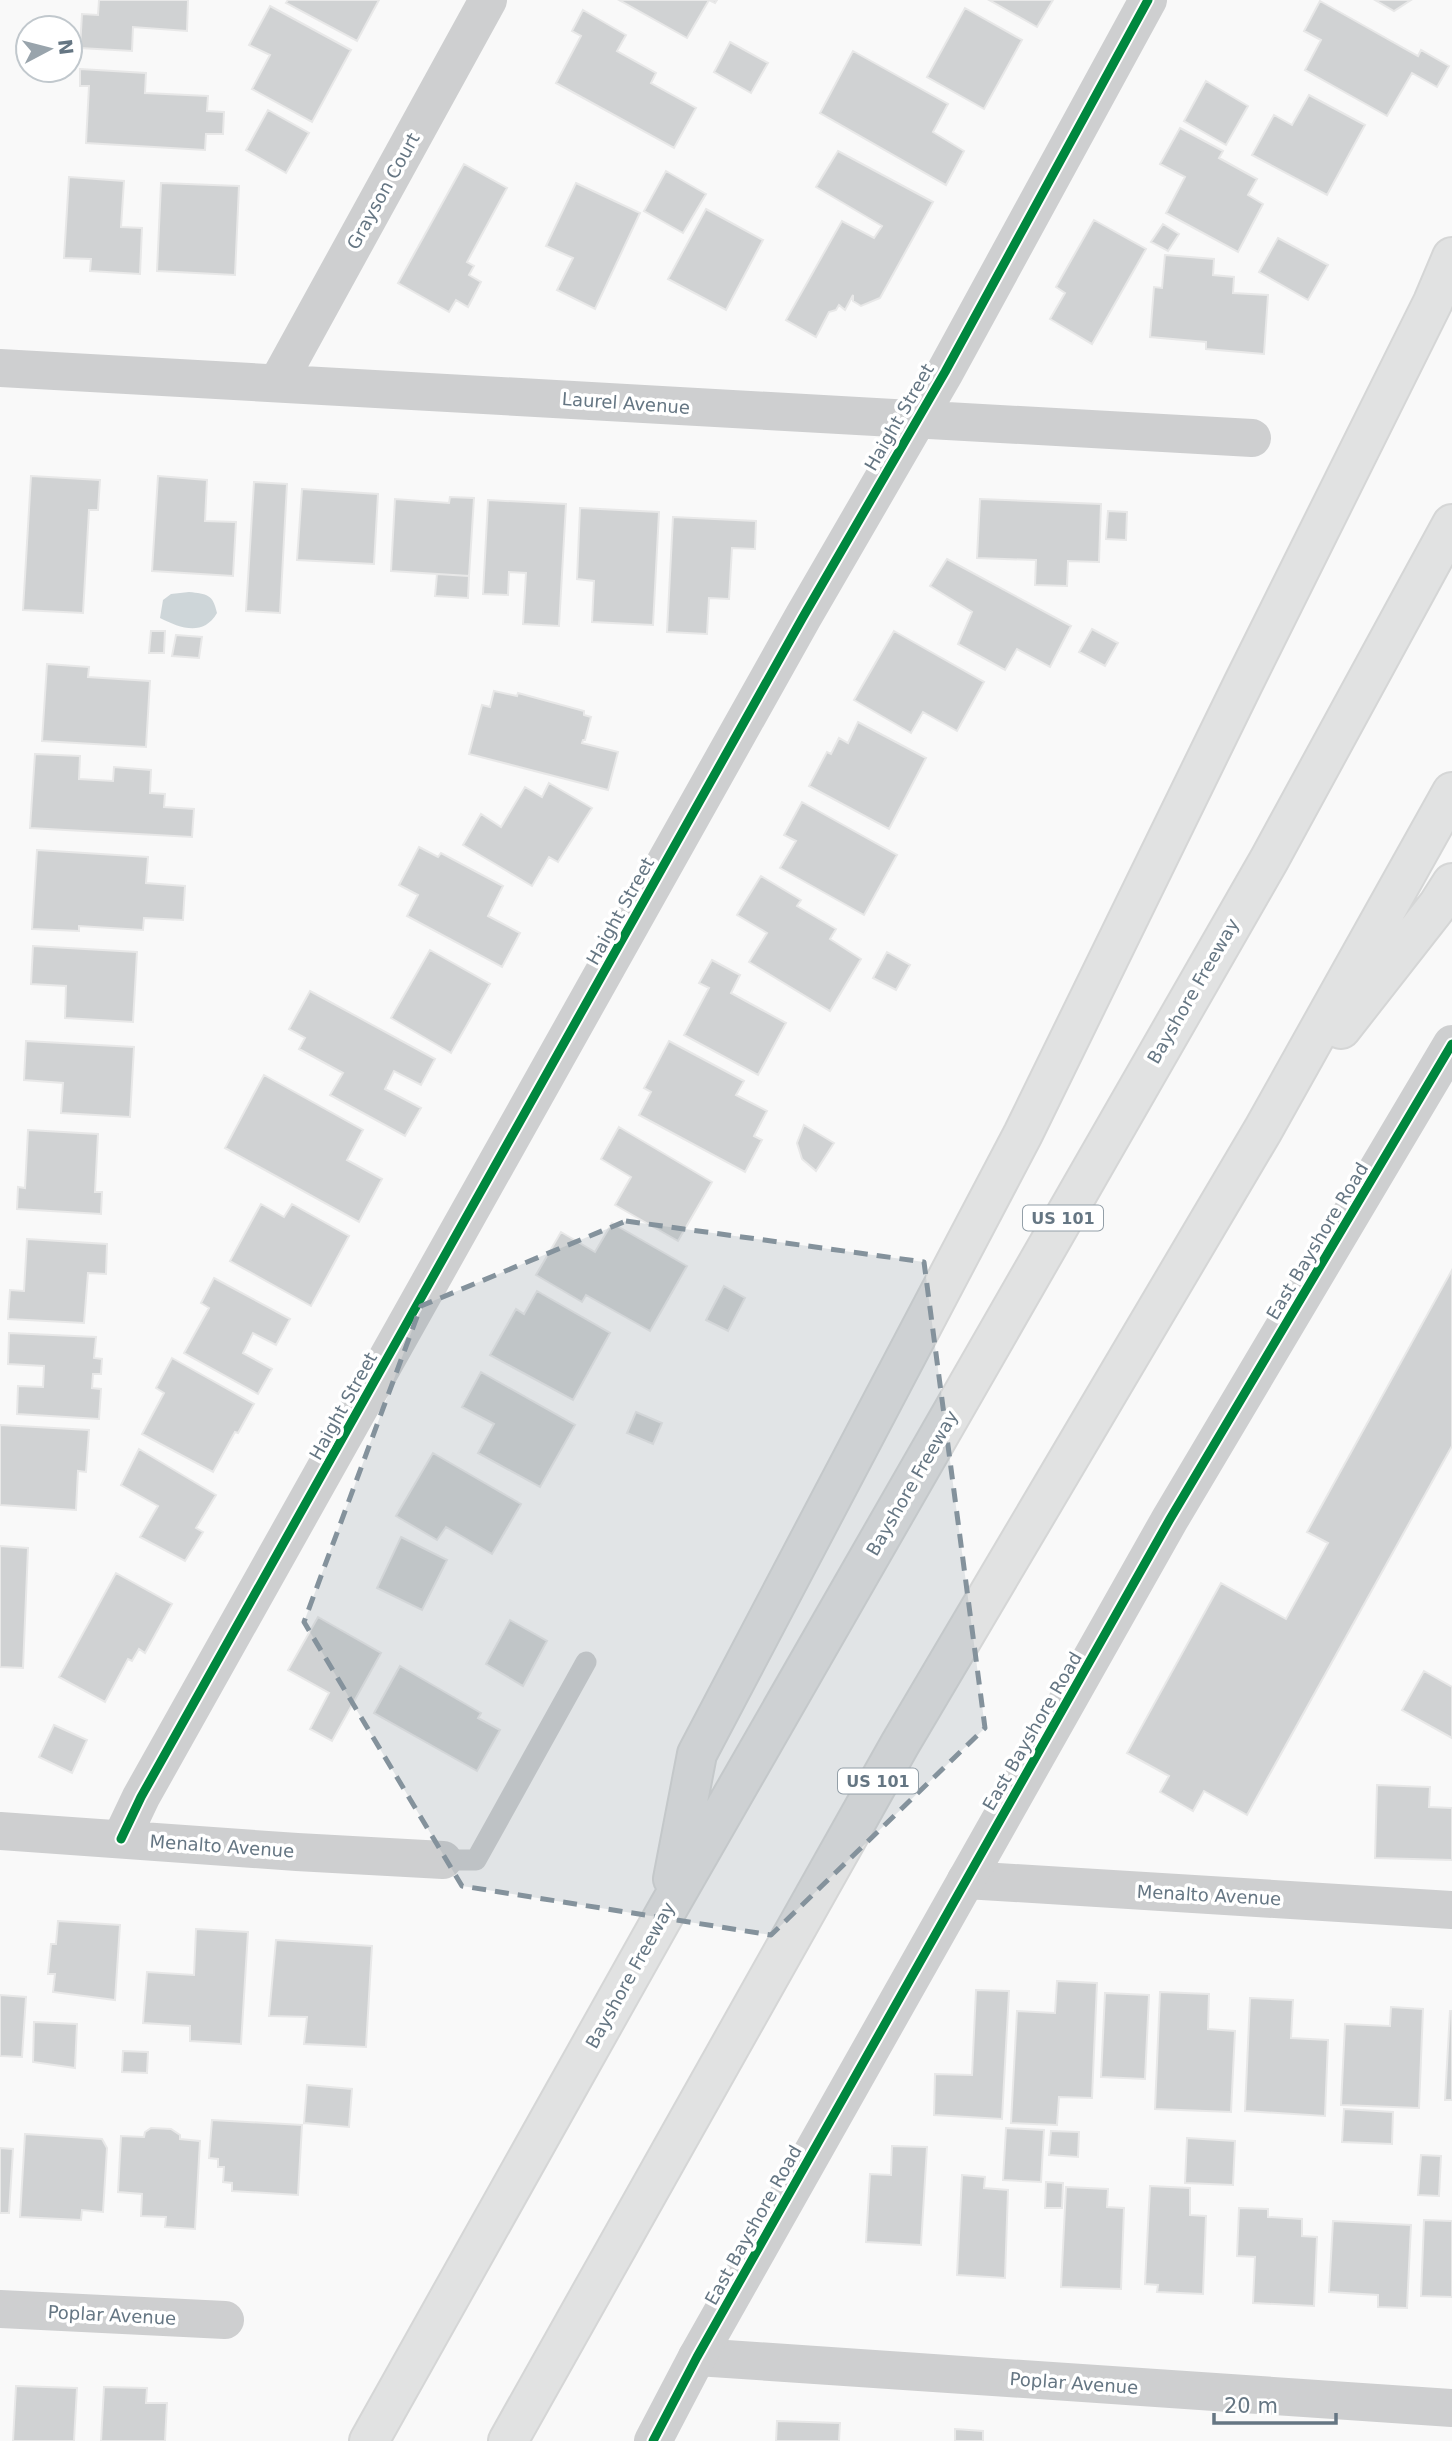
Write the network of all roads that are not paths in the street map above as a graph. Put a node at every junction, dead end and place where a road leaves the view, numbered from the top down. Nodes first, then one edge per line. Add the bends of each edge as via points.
1 (488, 0) edge
2 (1148, 0) edge
3 (1452, 257) edge
4 (0, 368) edge
5 (278, 382) junction
6 (917, 419) junction
7 (1252, 438) dead end
8 (1452, 524) edge
9 (1452, 792) edge
10 (1452, 883) edge
11 (1452, 1044) edge
12 (1262, 1130) junction
13 (586, 1662) dead end
14 (0, 1831) edge
15 (121, 1839) junction
16 (443, 1860) joint
17 (966, 1880) junction
18 (668, 1909) junction
19 (1452, 1910) edge
20 (0, 2309) edge
21 (225, 2320) dead end
22 (697, 2357) junction
23 (1452, 2408) edge
24 (369, 2441) edge
25 (508, 2441) edge
26 (653, 2441) edge

1 - 5 street, Grayson Court
2 - 6 street, Haight Street
3 - 18 highway via 1023,1134 698,1754
4 - 5 street, Laurel Avenue
5 - 6 street, Laurel Avenue
6 - 7 street, Laurel Avenue
6 - 15 street, Haight Street
8 - 18 highway, Bayshore Freeway / US 101 via 1269,860
9 - 12 highway, US 101
10 - 12 highway
11 - 17 street, East Bayshore Road via 1170,1519
12 - 25 highway, US 101 via 900,1744
13 - 16 lane via 476,1860
14 - 15 street, Menalto Avenue
15 - 16 street, Menalto Avenue
17 - 19 street, Menalto Avenue
17 - 22 street, East Bayshore Road
18 - 24 highway, Bayshore Freeway / US 101
20 - 21 street, Poplar Avenue
22 - 23 street, Poplar Avenue
22 - 26 street, East Bayshore Road

